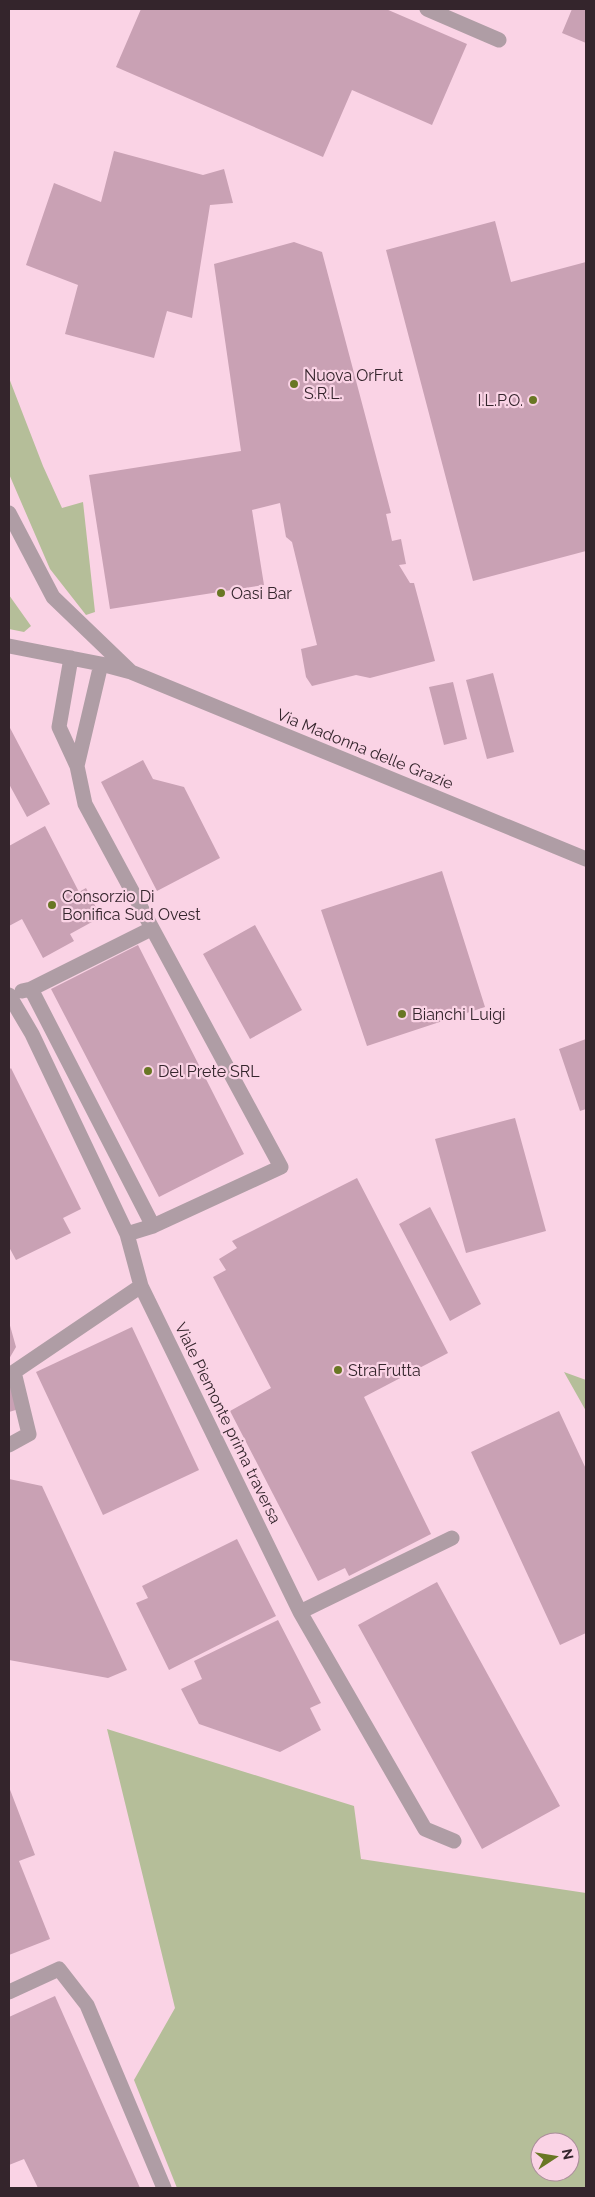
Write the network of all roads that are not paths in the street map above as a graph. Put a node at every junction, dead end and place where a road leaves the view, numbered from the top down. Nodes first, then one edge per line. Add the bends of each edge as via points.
1 (427, 9) edge
2 (499, 40) dead end
3 (9, 513) edge
4 (9, 646) edge
5 (71, 658) junction
6 (101, 664) junction
7 (131, 672) junction
8 (77, 766) junction
9 (586, 859) edge
10 (151, 929) junction
11 (30, 989) junction
12 (9, 994) edge
13 (153, 1226) junction
14 (127, 1234) junction
15 (141, 1286) junction
16 (9, 1445) edge
17 (452, 1538) dead end
18 (300, 1612) junction
19 (454, 1841) dead end
20 (9, 1992) edge
21 (164, 2188) edge

1 - 2 street
3 - 7 street via 53,597
4 - 5 street
5 - 6 street
5 - 8 street via 59,727
6 - 7 street
6 - 8 street
7 - 9 street, Via Madonna delle Grazie
8 - 10 street via 85,804
10 - 11 street
10 - 13 street via 280,1167
11 - 12 street
11 - 13 street
12 - 14 street, Viale Piemonte prima traversa via 32,1034
13 - 14 street
14 - 15 street, Viale Piemonte prima traversa
15 - 16 street via 14,1372 29,1434
15 - 18 street, Viale Piemonte prima traversa
17 - 18 street
18 - 19 street, Viale Piemonte prima traversa via 426,1829
20 - 21 street via 59,1969 87,2005

